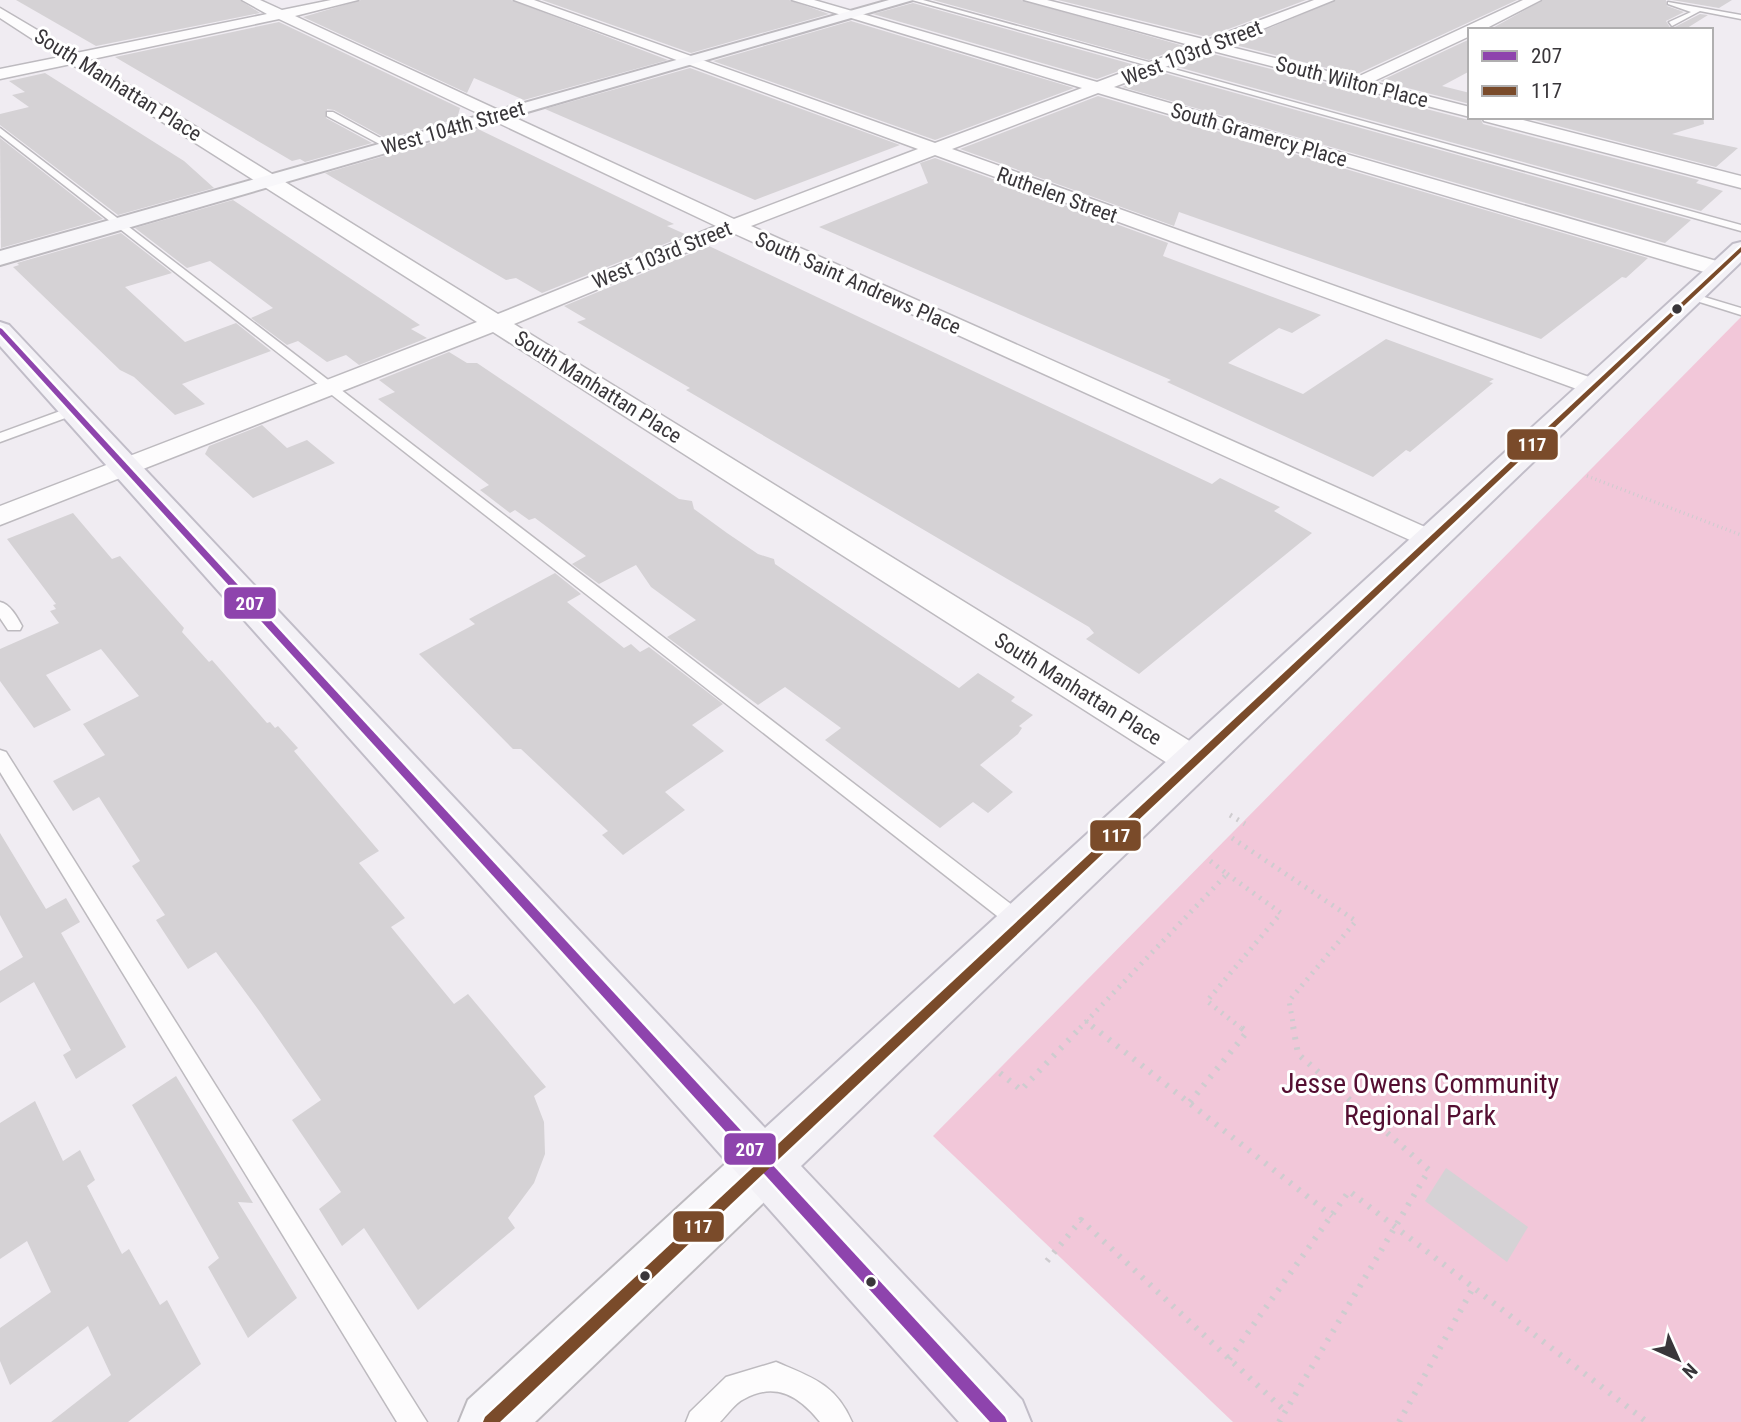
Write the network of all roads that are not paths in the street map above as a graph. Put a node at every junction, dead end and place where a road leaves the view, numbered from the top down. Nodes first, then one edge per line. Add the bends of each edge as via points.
1 (249, 0) edge
2 (351, 0) edge
3 (521, 0) edge
4 (799, 0) edge
5 (906, 0) edge
6 (915, 0) edge
7 (1031, 0) edge
8 (1327, 0) edge
9 (1534, 0) edge
10 (1104, 4) dead end
11 (0, 12) edge
12 (1079, 12) junction
13 (282, 15) junction
14 (851, 15) junction
15 (1741, 17) edge
16 (1672, 24) dead end
17 (1474, 28) edge
18 (1468, 31) edge
19 (1210, 46) junction
20 (77, 58) junction
21 (690, 61) junction
22 (1157, 66) junction
23 (0, 74) edge
24 (1357, 83) junction
25 (1100, 88) junction
26 (1468, 111) edge
27 (330, 114) dead end
28 (499, 115) junction
29 (1503, 119) edge
30 (0, 131) edge
31 (390, 146) junction
32 (932, 150) junction
33 (271, 180) junction
34 (1741, 181) edge
35 (121, 223) junction
36 (733, 226) junction
37 (1741, 228) edge
38 (1741, 249) edge
39 (0, 258) edge
40 (1719, 270) junction
41 (1691, 296) junction
42 (1741, 312) edge
43 (496, 323) junction
44 (0, 330) edge
45 (1594, 387) junction
46 (331, 388) junction
47 (74, 410) junction
48 (0, 438) edge
49 (127, 467) junction
50 (0, 516) edge
51 (1432, 541) junction
52 (0, 607) edge
53 (14, 626) dead end
54 (0, 757) edge
55 (1196, 763) junction
56 (1022, 924) junction
57 (766, 1163) junction
58 (413, 1422) edge
59 (490, 1422) edge
60 (700, 1422) edge
61 (838, 1422) edge
62 (1000, 1422) edge

1 - 13 street, South Saint Andrews Place
2 - 13 street
3 - 21 street, Ruthelen Street
4 - 14 street, South Gramercy Place
5 - 14 street, West 104th Street
6 - 22 lane
7 - 12 street, South Wilton Place
8 - 19 street, West 103rd Street
9 - 17 street
10 - 12 street
11 - 20 street, South Manhattan Place
12 - 19 street, South Wilton Place
13 - 20 street
13 - 28 street, South Saint Andrews Place
14 - 21 street, West 104th Street
14 - 25 street, South Gramercy Place
15 - 16 lane via 1669,4 1697,12
18 - 24 street
19 - 22 street, West 103rd Street
19 - 24 street, South Wilton Place
20 - 23 street
20 - 33 street, South Manhattan Place
21 - 28 street, West 104th Street
21 - 32 street, Ruthelen Street
22 - 25 street, West 103rd Street
22 - 37 lane
24 - 26 street, South Wilton Place
25 - 32 street, West 103rd Street
25 - 40 street, South Gramercy Place
27 - 31 lane
28 - 31 street, West 104th Street
28 - 36 street, South Saint Andrews Place
29 - 34 street
30 - 35 lane
31 - 33 street, West 104th Street
32 - 36 street, West 103rd Street
32 - 45 street, Ruthelen Street
33 - 35 street, West 104th Street
33 - 43 street, South Manhattan Place
35 - 39 street, West 104th Street
35 - 46 lane
36 - 43 street, West 103rd Street
36 - 51 street, South Saint Andrews Place
38 - 40 main road
40 - 41 main road
41 - 42 lane
41 - 45 main road
43 - 46 street, West 103rd Street
43 - 55 street, South Manhattan Place
44 - 47 main road
45 - 51 main road
46 - 49 street, West 103rd Street
46 - 56 lane
47 - 48 lane
47 - 49 main road
49 - 50 street, West 103rd Street
49 - 57 main road
51 - 55 main road
52 - 53 lane
54 - 58 lane
55 - 56 main road
56 - 57 main road
57 - 59 street
57 - 62 main road
60 - 61 lane via 736,1387 776,1376 814,1392

